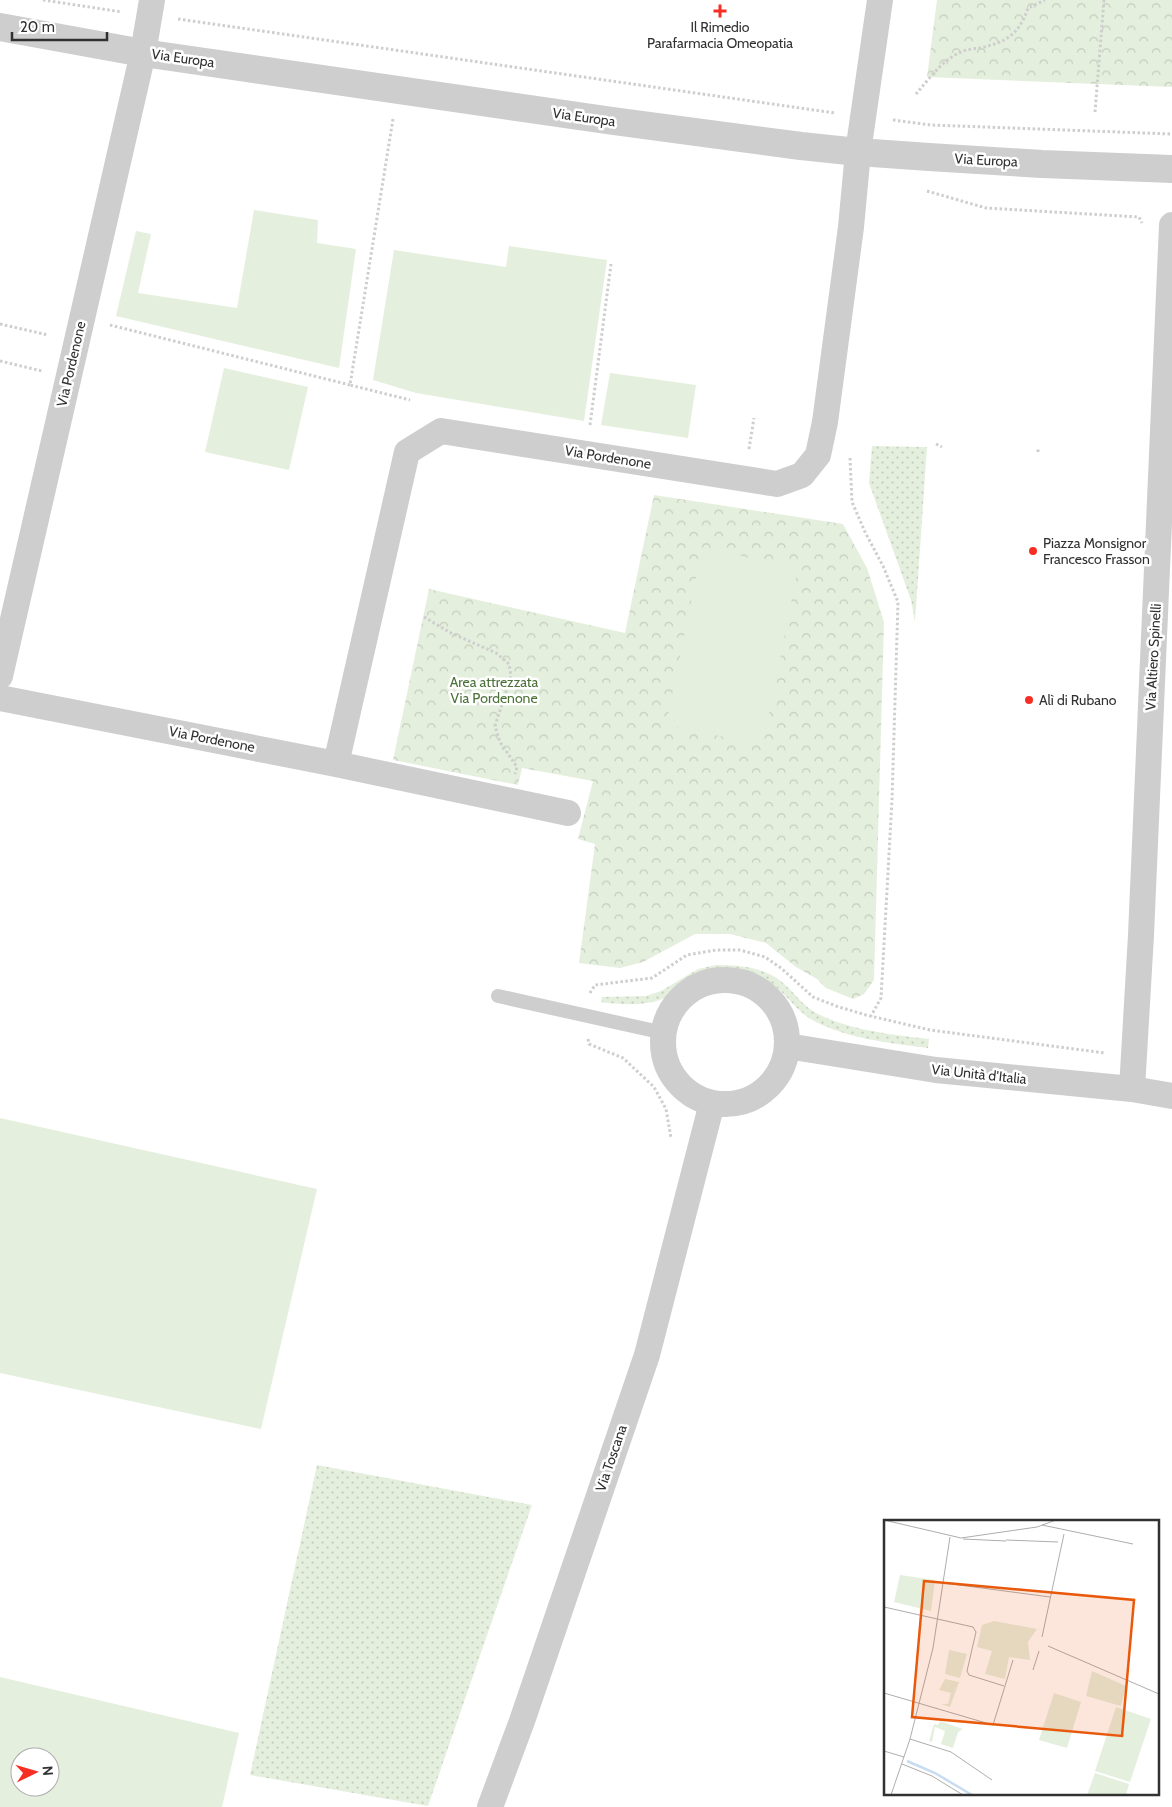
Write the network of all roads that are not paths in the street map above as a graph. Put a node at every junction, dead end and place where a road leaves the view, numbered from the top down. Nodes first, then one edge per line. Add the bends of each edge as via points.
1 (880, 0) edge
2 (151, 8) edge
3 (0, 27) edge
4 (143, 53) junction
5 (858, 152) junction
6 (1172, 169) edge
7 (1172, 225) edge
8 (0, 676) edge
9 (0, 698) edge
10 (336, 764) junction
11 (568, 813) dead end
12 (498, 996) dead end
13 (664, 1033) junction
14 (787, 1046) junction
15 (1132, 1089) junction
16 (1172, 1096) edge
17 (712, 1103) junction
18 (490, 1807) edge

1 - 5 street, Via Pordenone
2 - 4 street, Via Pordenone
3 - 4 street, Via Europa
4 - 5 street, Via Europa via 613,121
4 - 8 street, Via Pordenone
5 - 6 street, Via Europa
5 - 10 street, Via Pordenone via 825,422 818,455 802,475 777,484 440,431 407,452
7 - 15 street, Via Altiero Spinelli
9 - 10 street, Via Pordenone
10 - 11 street, Via Pordenone
12 - 13 lane
13 - 14 street via 670,1013 683,996 701,985 721,980 742,982 761,991 776,1006 785,1025
13 - 17 street via 667,1064 674,1077 684,1089
14 - 15 street, Via Unità d'Italia via 936,1070
14 - 17 street via 775,1079 762,1092 729,1104
15 - 16 street, Via Unità d'Italia
17 - 18 street, Via Toscana via 647,1354

